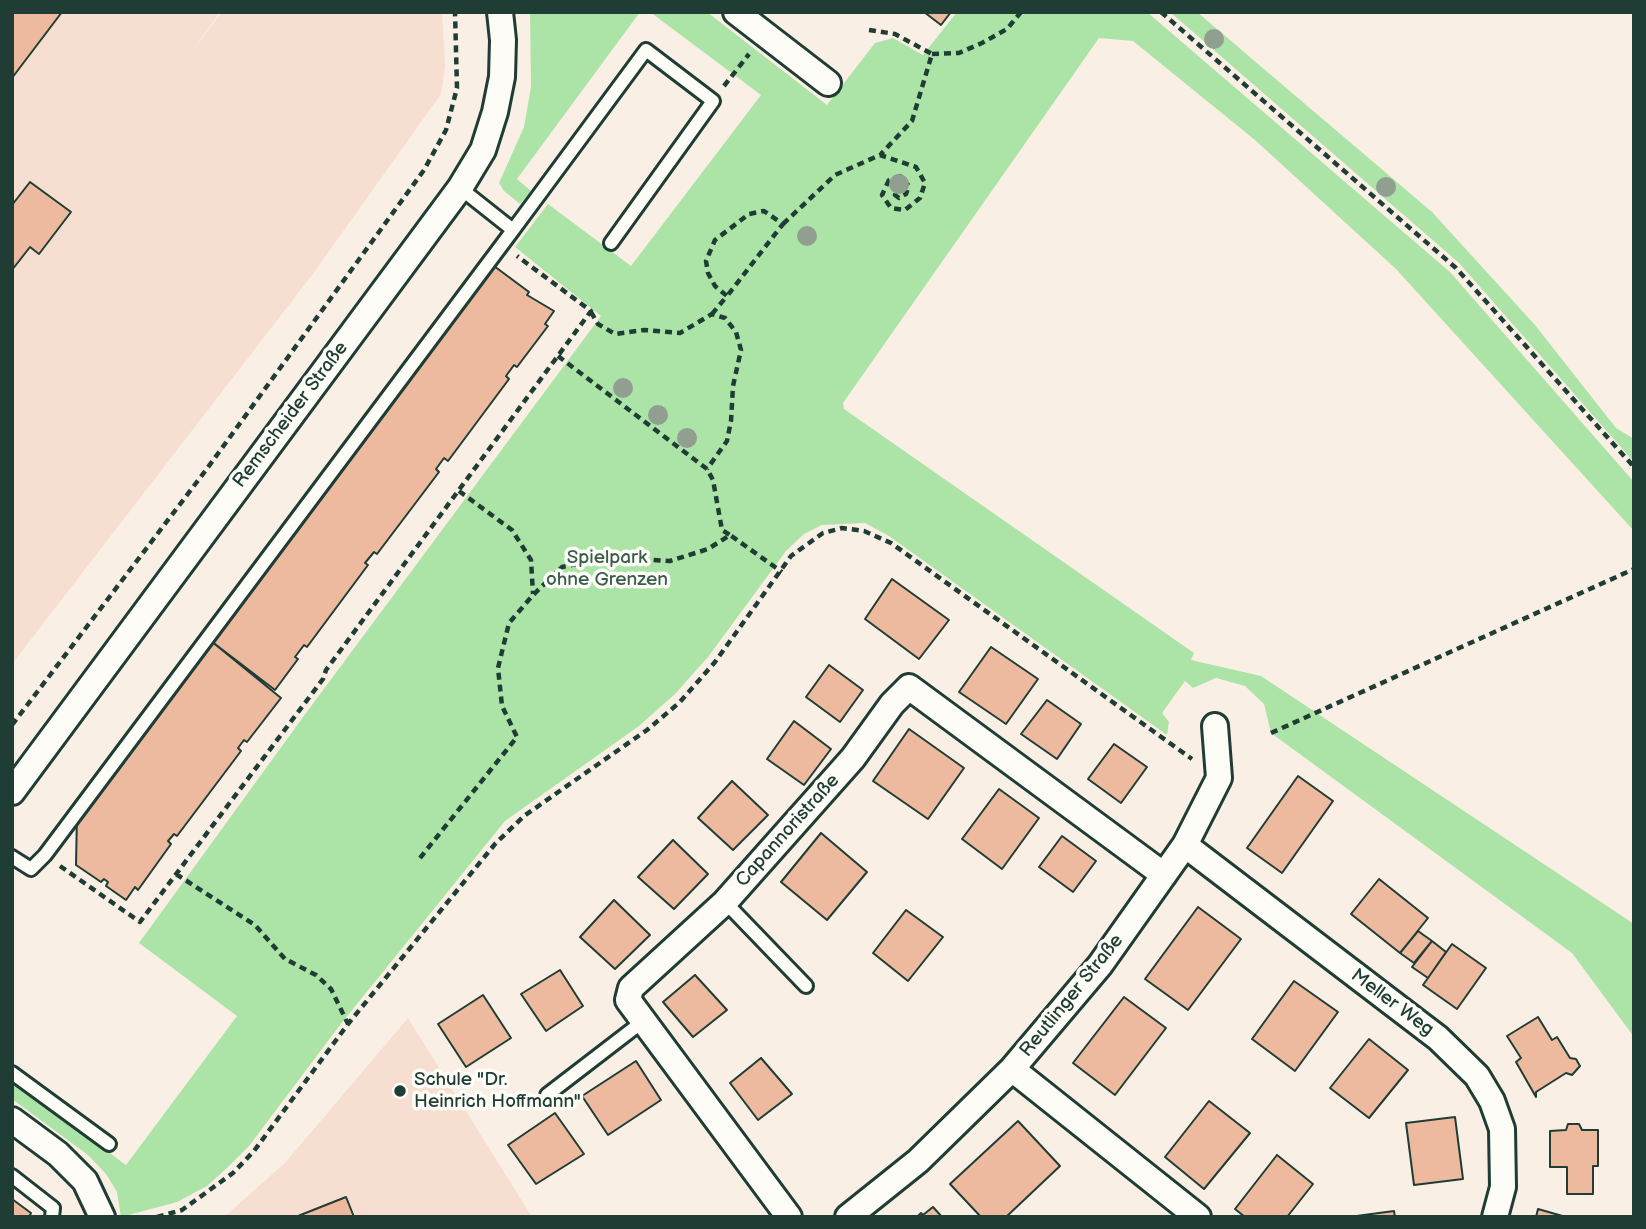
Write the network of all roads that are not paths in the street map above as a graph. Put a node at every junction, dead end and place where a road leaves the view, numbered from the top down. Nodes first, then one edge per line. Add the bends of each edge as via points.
1 (499, 12) edge
2 (736, 12) edge
3 (828, 83) dead end
4 (460, 188) junction
5 (513, 230) junction
6 (611, 243) dead end
7 (1215, 726) dead end
8 (12, 792) edge
9 (1185, 845) junction
10 (12, 857) edge
11 (1164, 875) junction
12 (725, 902) junction
13 (806, 986) dead end
14 (642, 1023) junction
15 (1012, 1069) junction
16 (12, 1073) edge
17 (547, 1095) dead end
18 (12, 1120) edge
19 (109, 1144) dead end
20 (12, 1176) edge
21 (52, 1217) edge
22 (102, 1217) edge
23 (789, 1217) edge
24 (848, 1217) edge
25 (1198, 1217) edge
26 (1495, 1217) edge

1 - 4 street, Remscheider Straße via 502,77 495,113 482,150
2 - 3 street
4 - 5 lane
4 - 8 street, Remscheider Straße
5 - 6 lane via 646,50 713,101
5 - 10 lane via 45,855 31,869
7 - 9 street, Reutlinger Straße via 1219,778
9 - 11 street, Reutlinger Straße
9 - 26 street, Meller Weg via 1438,1038 1477,1076 1502,1129 1503,1187
11 - 12 street, Capannoristraße via 909,687 853,758
11 - 15 street, Reutlinger Straße via 1100,965
12 - 13 lane
12 - 14 street, Capannoristraße via 631,988 628,1000
14 - 17 lane
14 - 23 street, Capannoristraße
15 - 24 street, Reutlinger Straße via 918,1161
15 - 25 street
16 - 19 lane
18 - 22 street via 85,1181
20 - 21 lane via 53,1208

